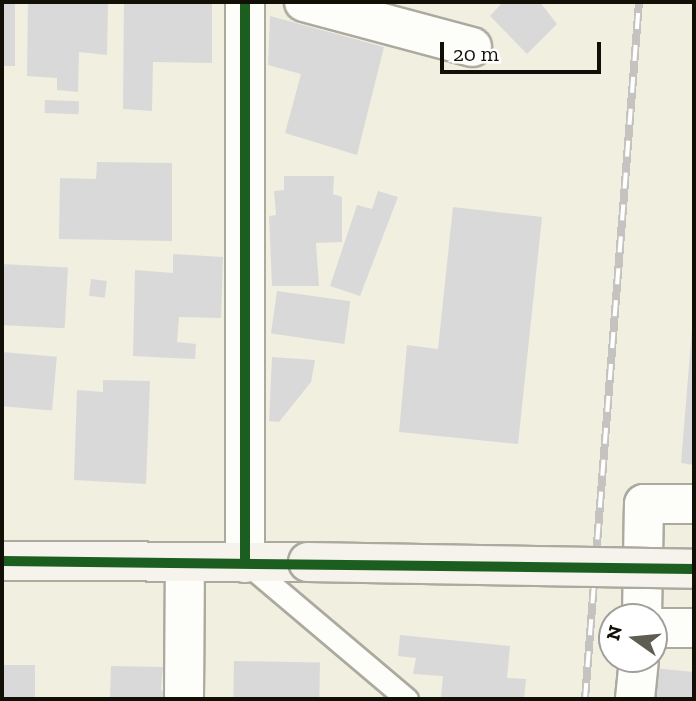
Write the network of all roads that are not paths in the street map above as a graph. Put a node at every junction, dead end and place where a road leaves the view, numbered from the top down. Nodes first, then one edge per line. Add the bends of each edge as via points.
1 (245, 2) edge
2 (304, 2) edge
3 (472, 47) dead end
4 (694, 504) edge
5 (2, 562) edge
6 (185, 562) junction
7 (245, 563) junction
8 (694, 569) edge
9 (642, 603) edge
10 (668, 628) edge
11 (694, 628) edge
12 (638, 673) edge
13 (184, 699) edge
14 (407, 699) edge
15 (635, 699) edge

1 - 7 street
2 - 3 street
4 - 9 street via 645,504
5 - 6 street
6 - 7 street
6 - 13 street
7 - 8 street, bridge
7 - 14 lane
10 - 11 street
12 - 15 street

